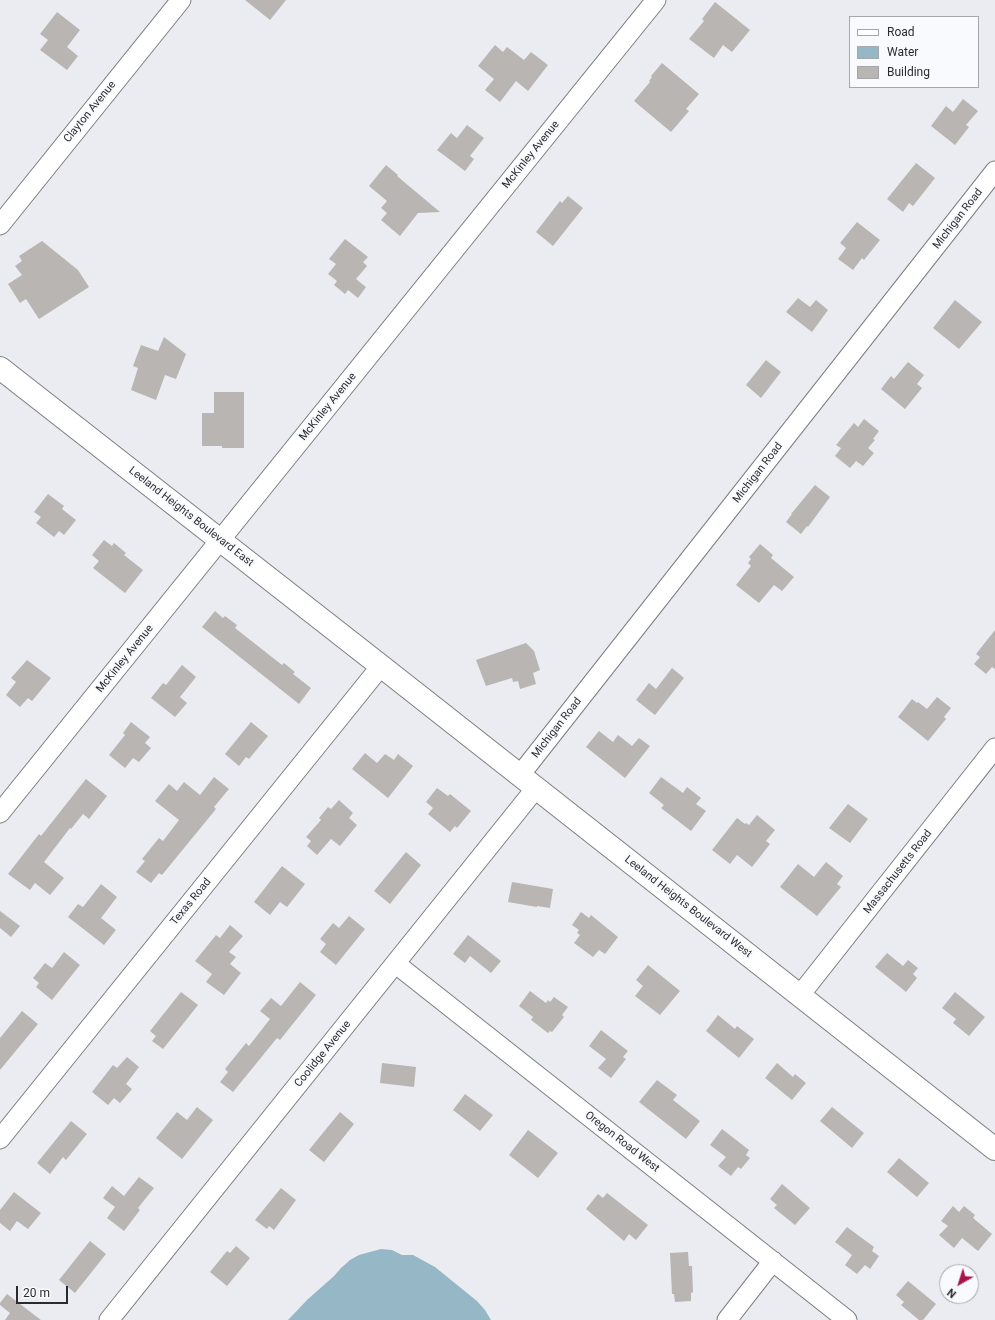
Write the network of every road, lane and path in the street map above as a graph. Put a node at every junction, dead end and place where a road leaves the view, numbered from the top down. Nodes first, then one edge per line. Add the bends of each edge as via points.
1 (181, 0) edge
2 (656, 0) edge
3 (995, 172) edge
4 (0, 225) edge
5 (0, 368) edge
6 (221, 540) junction
7 (381, 666) junction
8 (995, 748) edge
9 (528, 781) junction
10 (0, 813) edge
11 (396, 964) junction
12 (800, 995) junction
13 (0, 1139) edge
14 (995, 1149) edge
15 (773, 1261) junction
16 (109, 1320) edge
17 (727, 1320) edge
18 (847, 1320) edge

1 - 4 street, Clayton Avenue
2 - 6 street, McKinley Avenue
3 - 9 street, Michigan Road
5 - 6 main road, Leeland Heights Boulevard East
6 - 7 main road, Leeland Heights Boulevard East
6 - 10 street, McKinley Avenue
7 - 9 main road, Leeland Heights Boulevard West
7 - 13 street, Texas Road
8 - 12 street, Massachusetts Road
9 - 11 street, Coolidge Avenue
9 - 12 main road, Leeland Heights Boulevard West
11 - 15 street, Oregon Road West
11 - 16 street, Coolidge Avenue
12 - 14 main road, Leeland Heights Boulevard West
15 - 17 street
15 - 18 street, Oregon Road West

